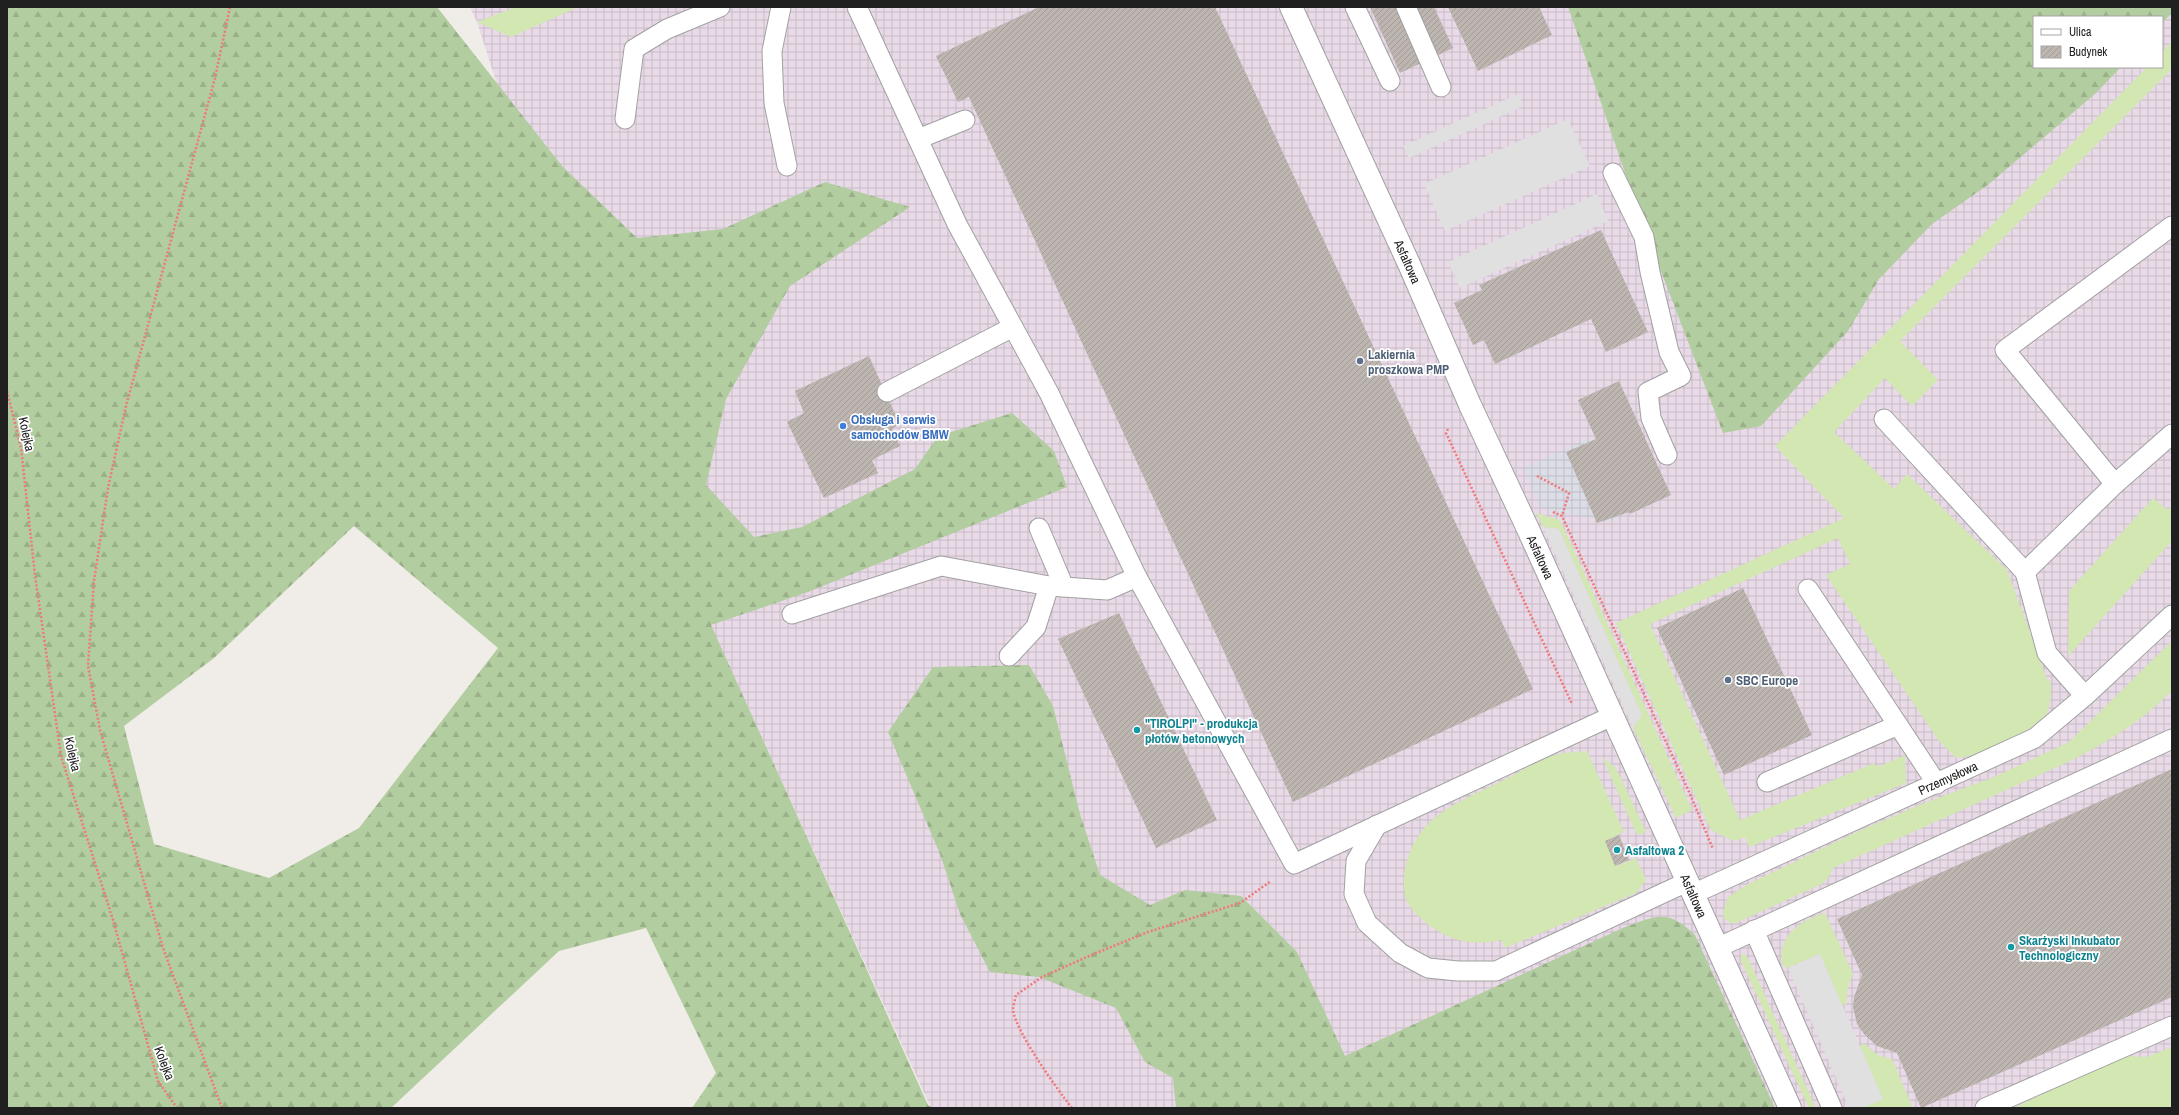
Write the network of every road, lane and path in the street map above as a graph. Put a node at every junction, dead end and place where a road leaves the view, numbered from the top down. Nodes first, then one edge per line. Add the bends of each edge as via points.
1 (230, 7) edge
2 (720, 7) edge
3 (781, 7) edge
4 (857, 7) edge
5 (1291, 7) edge
6 (1355, 7) edge
7 (1406, 7) edge
8 (1390, 81) dead end
9 (1441, 87) dead end
10 (625, 118) dead end
11 (965, 120) dead end
12 (918, 139) junction
13 (787, 166) dead end
14 (1613, 174) dead end
15 (2172, 226) edge
16 (1013, 326) junction
17 (7, 391) edge
18 (887, 392) dead end
19 (1884, 419) dead end
20 (2172, 434) edge
21 (1667, 455) dead end
22 (1536, 475) dead end
23 (2115, 484) junction
24 (1548, 510) dead end
25 (1562, 516) junction
26 (1039, 528) dead end
27 (2025, 572) junction
28 (1137, 577) junction
29 (1057, 586) junction
30 (1808, 590) dead end
31 (792, 614) dead end
32 (2172, 615) edge
33 (1009, 656) dead end
34 (2085, 696) junction
35 (1612, 716) junction
36 (1898, 725) junction
37 (2172, 739) edge
38 (1767, 782) dead end
39 (1937, 784) junction
40 (1377, 825) junction
41 (1713, 849) dead end
42 (1294, 864) junction
43 (1690, 888) junction
44 (1754, 930) junction
45 (1717, 948) junction
46 (2172, 1026) edge
47 (177, 1108) edge
48 (222, 1108) edge
49 (1072, 1108) edge
50 (1790, 1108) edge
51 (1832, 1108) edge
52 (1985, 1108) edge

1 - 48 path via 215,78 126,406 108,488 94,581 88,666 100,730 162,948
2 - 10 lane via 667,29 634,49
3 - 13 lane via 772,51 774,103
4 - 12 lane
5 - 35 street, Asfaltowa
6 - 8 lane
7 - 9 lane
11 - 12 lane
12 - 16 lane via 957,224
14 - 21 lane via 1644,237 1669,352 1681,376 1648,392 1651,418
15 - 23 lane via 2005,350
16 - 18 lane
16 - 28 lane via 1049,393
17 - 47 path, Kolejka via 22,448 35,575 61,756 113,920 158,1080
19 - 27 lane
20 - 23 lane
22 - 25 path via 1569,493
23 - 27 lane
24 - 25 path
25 - 41 path
26 - 29 lane
27 - 34 lane via 2047,653
28 - 29 lane via 1107,590
28 - 42 lane
29 - 31 lane via 941,566
29 - 33 lane via 1036,627
30 - 36 lane
32 - 34 lane, Przemysłowa
34 - 39 lane, Przemysłowa via 2035,738
35 - 40 lane
35 - 43 street, Asfaltowa
36 - 38 lane
36 - 39 lane
37 - 44 lane
39 - 43 lane, Przemysłowa
40 - 42 lane
40 - 43 lane, Przemysłowa via 1356,861 1354,894 1367,923 1400,954 1428,968 1496,971
42 - 49 path via 1240,903 1148,932 1089,956 1042,977 1016,995 1013,1010 1024,1036
43 - 45 street, Asfaltowa
44 - 45 lane
44 - 51 lane
45 - 50 street, Asfaltowa
46 - 52 lane

